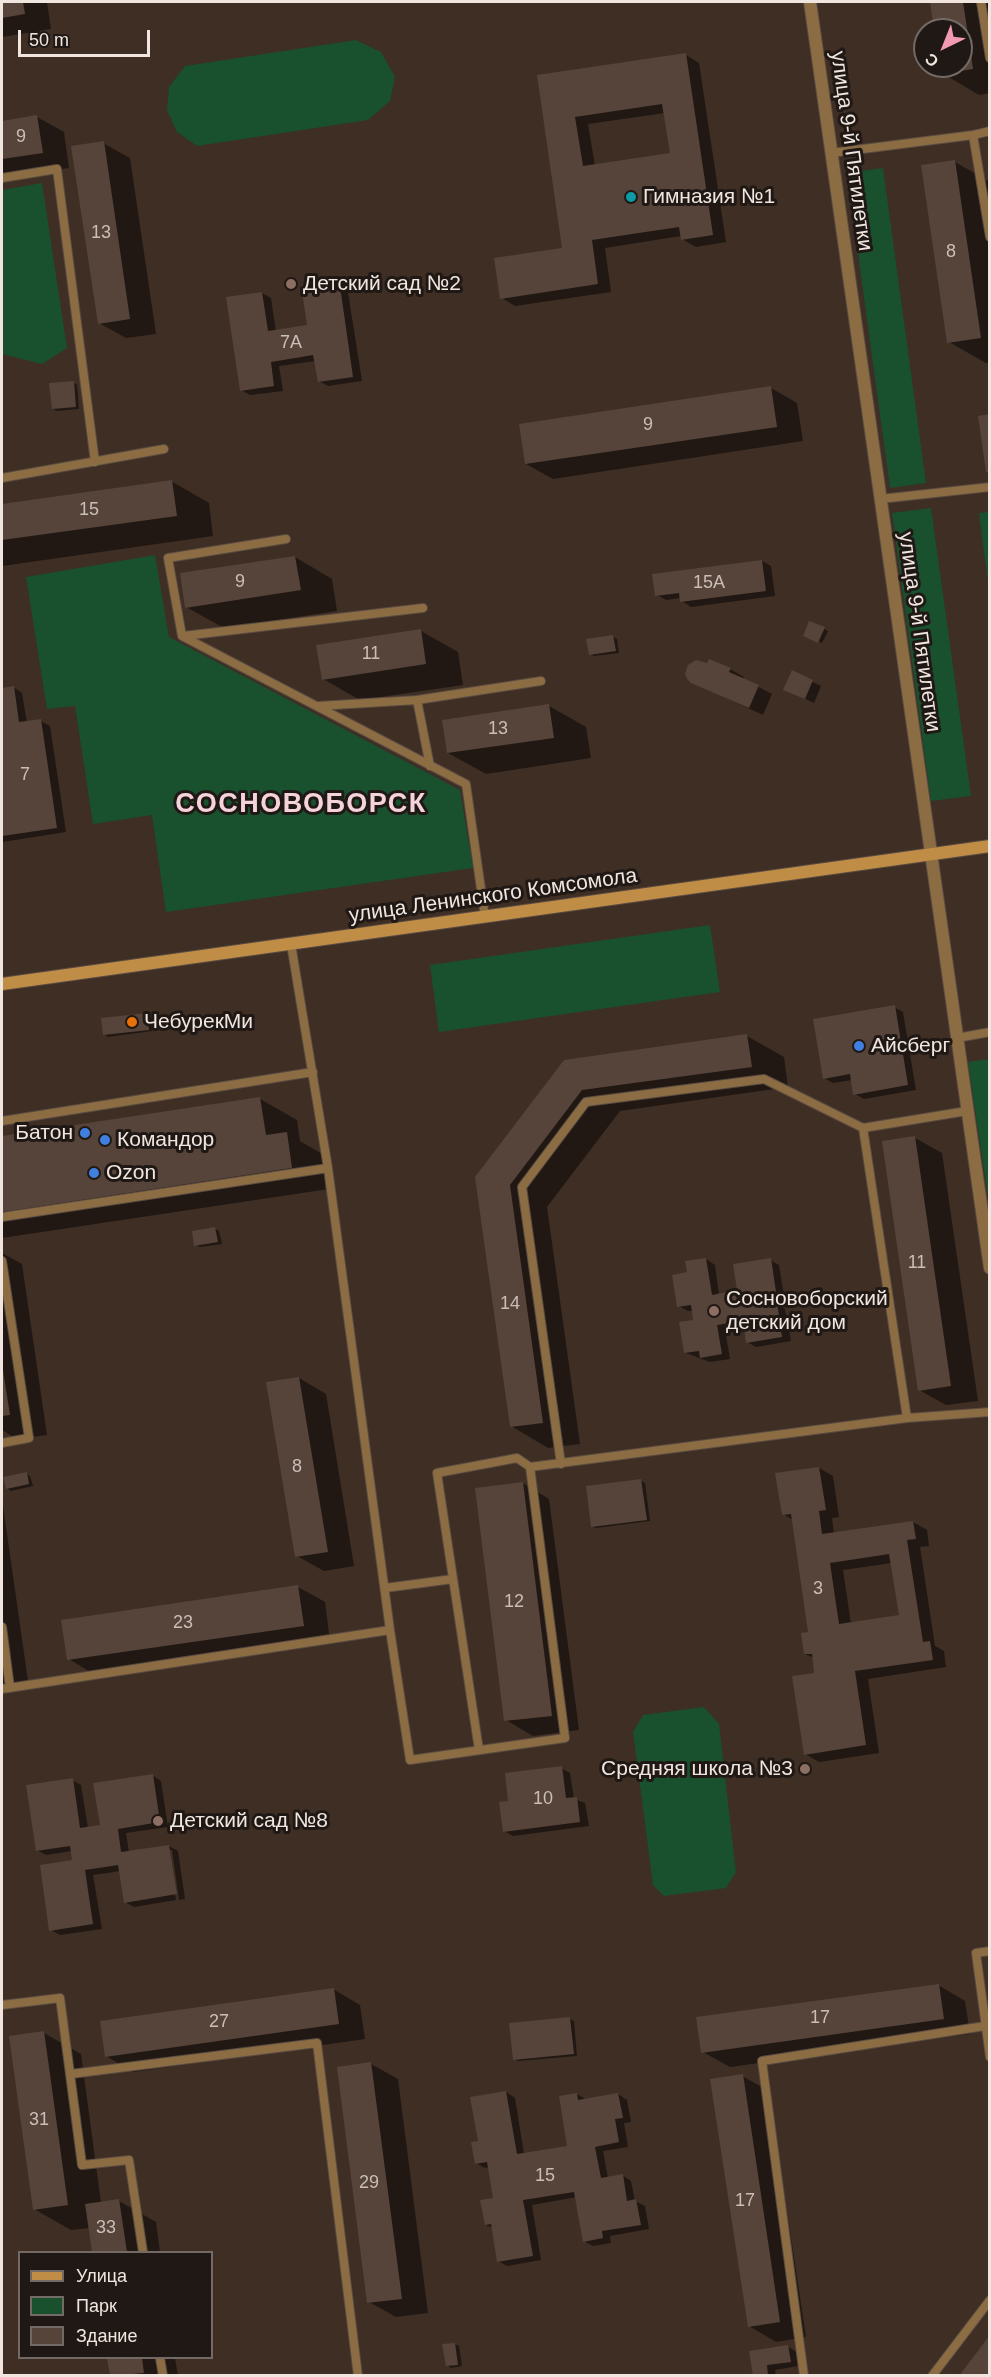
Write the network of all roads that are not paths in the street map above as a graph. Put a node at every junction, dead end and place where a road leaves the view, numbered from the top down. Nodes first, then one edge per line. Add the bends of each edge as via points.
1 (810, 2) edge
2 (981, 2) edge
3 (990, 58) edge
4 (990, 130) edge
5 (974, 135) junction
6 (831, 153) junction
7 (2, 178) edge
8 (990, 237) edge
9 (164, 449) dead end
10 (95, 462) junction
11 (2, 478) edge
12 (990, 487) edge
13 (880, 499) junction
14 (286, 539) dead end
15 (423, 608) dead end
16 (182, 636) junction
17 (541, 681) dead end
18 (417, 700) junction
19 (318, 706) junction
20 (430, 766) junction
21 (990, 846) edge
22 (931, 854) junction
23 (485, 917) junction
24 (291, 944) junction
25 (2, 984) edge
26 (990, 1032) edge
27 (957, 1038) junction
28 (313, 1072) junction
29 (967, 1111) junction
30 (2, 1121) edge
31 (863, 1128) junction
32 (328, 1168) junction
33 (2, 1217) edge
34 (2, 1261) edge
35 (990, 1268) edge
36 (990, 1412) edge
37 (907, 1418) junction
38 (2, 1443) edge
39 (561, 1464) junction
40 (530, 1467) junction
41 (453, 1578) junction
42 (385, 1588) junction
43 (2, 1627) edge
44 (390, 1630) junction
45 (6, 1688) edge
46 (479, 1750) junction
47 (990, 1951) edge
48 (2, 2005) edge
49 (985, 2026) junction
50 (990, 2057) edge
51 (72, 2074) junction
52 (144, 2251) edge
53 (990, 2300) edge
54 (160, 2359) edge
55 (163, 2376) edge
56 (358, 2376) edge
57 (804, 2376) edge
58 (932, 2376) edge

1 - 6 street, улица 9-й Пятилетки
2 - 3 lane
4 - 5 lane
5 - 6 lane
5 - 8 lane
6 - 13 street, улица 9-й Пятилетки
7 - 10 lane via 57,169
9 - 10 lane
10 - 11 lane
12 - 13 lane
13 - 22 street, улица 9-й Пятилетки
14 - 16 lane via 168,558
15 - 16 lane
16 - 19 lane
17 - 18 lane
18 - 19 lane
18 - 20 lane
19 - 20 lane
20 - 23 lane via 466,784
21 - 22 main road, улица Ленинского Комсомола
22 - 23 main road, улица Ленинского Комсомола
22 - 27 street, улица 9-й Пятилетки
23 - 24 main road, улица Ленинского Комсомола
24 - 25 main road, улица Ленинского Комсомола
24 - 28 lane
26 - 27 lane
27 - 29 street, улица 9-й Пятилетки
28 - 30 lane
28 - 32 lane
29 - 31 lane
29 - 35 street, улица 9-й Пятилетки
31 - 37 lane
31 - 39 lane via 764,1079 586,1102 522,1187
32 - 33 lane
32 - 42 lane
34 - 38 lane via 29,1438
36 - 37 lane
37 - 39 lane
39 - 40 lane
40 - 41 lane via 517,1458 437,1473
40 - 46 lane via 565,1738
41 - 42 lane
41 - 46 lane
42 - 44 lane
43 - 45 lane
44 - 45 lane
44 - 46 lane via 410,1760
47 - 49 lane via 976,1953
48 - 51 lane via 60,1998
49 - 50 lane
49 - 57 lane via 762,2061
51 - 52 lane via 82,2165 129,2160
51 - 56 lane via 316,2043
53 - 58 lane
54 - 55 lane

